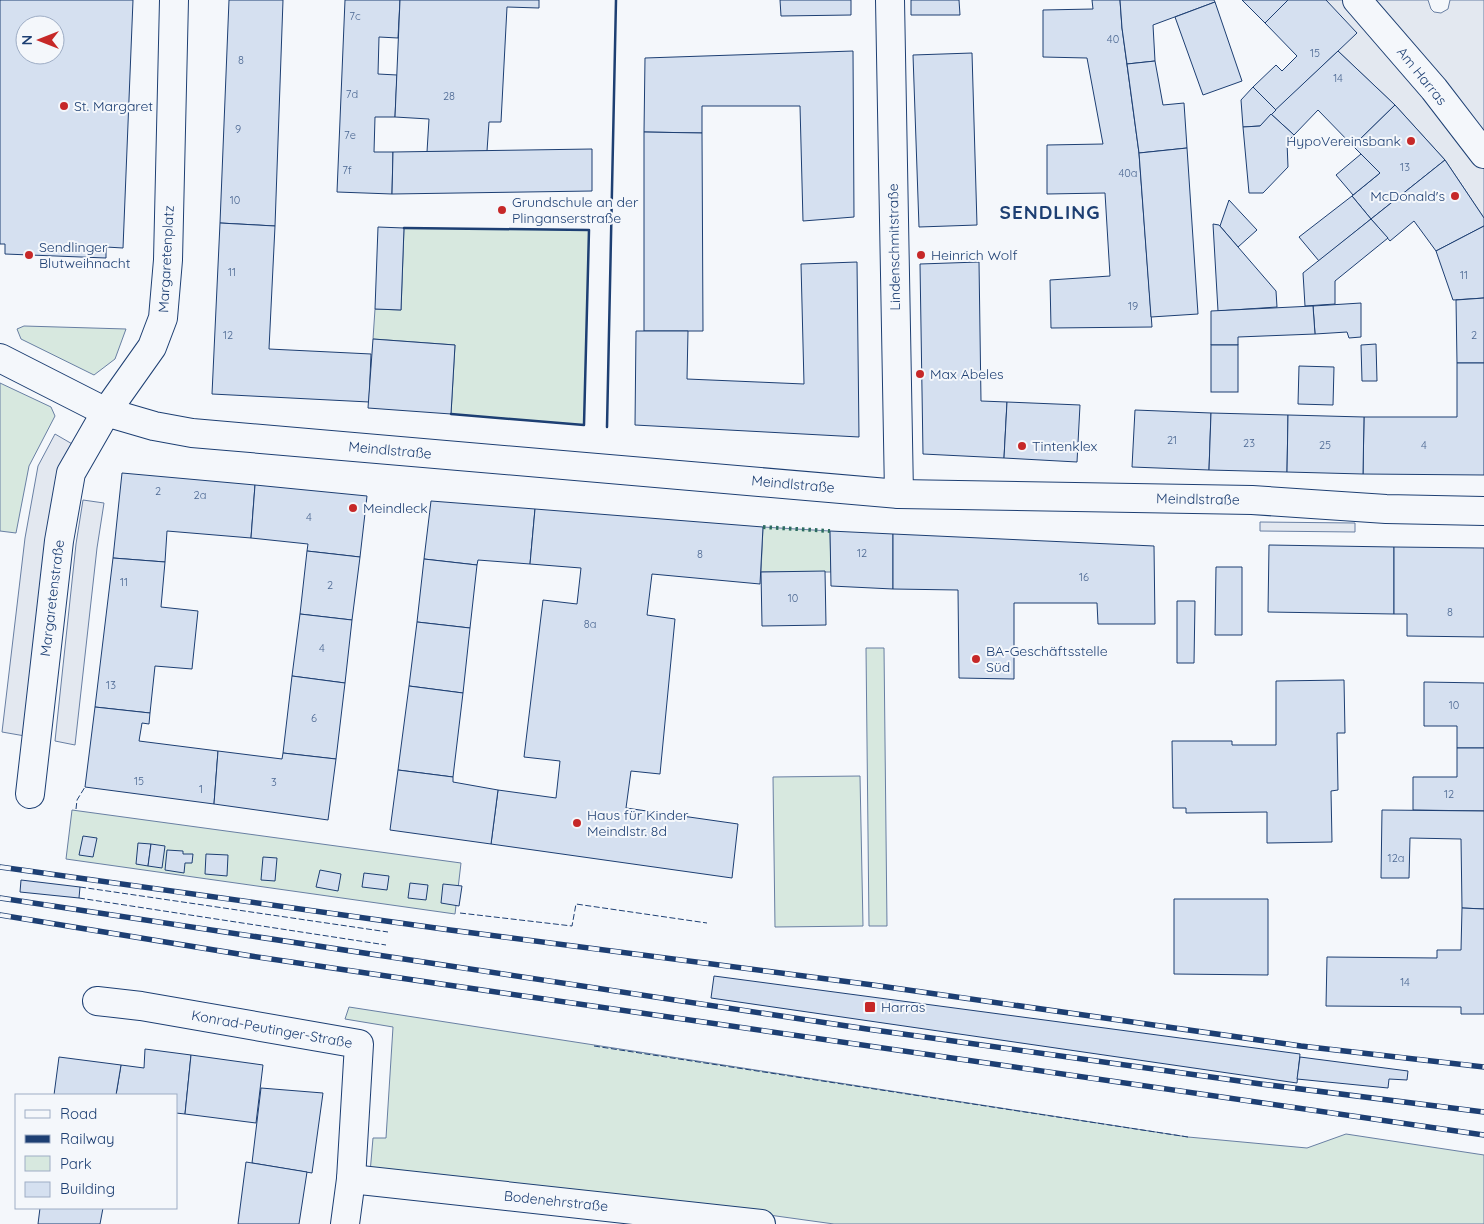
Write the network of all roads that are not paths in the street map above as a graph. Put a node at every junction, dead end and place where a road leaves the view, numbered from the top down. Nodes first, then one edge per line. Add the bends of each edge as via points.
1 (174, 0) edge
2 (890, 0) edge
3 (1357, 0) edge
4 (1484, 154) edge
5 (0, 358) edge
6 (106, 412) junction
7 (898, 494) junction
8 (1484, 511) edge
9 (30, 794) dead end
10 (97, 1001) dead end
11 (351, 1179) junction
12 (345, 1224) edge
13 (761, 1224) edge

1 - 6 street, Margaretenplatz via 168,260 163,318 152,347
2 - 7 street, Lindenschmitstraße
3 - 4 street, Am Harras via 1434,89
5 - 6 street
6 - 7 street, Meindlstraße via 192,433
6 - 9 street, Margaretenstraße via 71,473 59,541
7 - 8 street, Meindlstraße via 1252,500 1386,509
10 - 11 street, Konrad-Peutinger-Straße via 359,1044
11 - 12 street, Konrad-Peutinger-Straße
11 - 13 street, Bodenehrstraße

